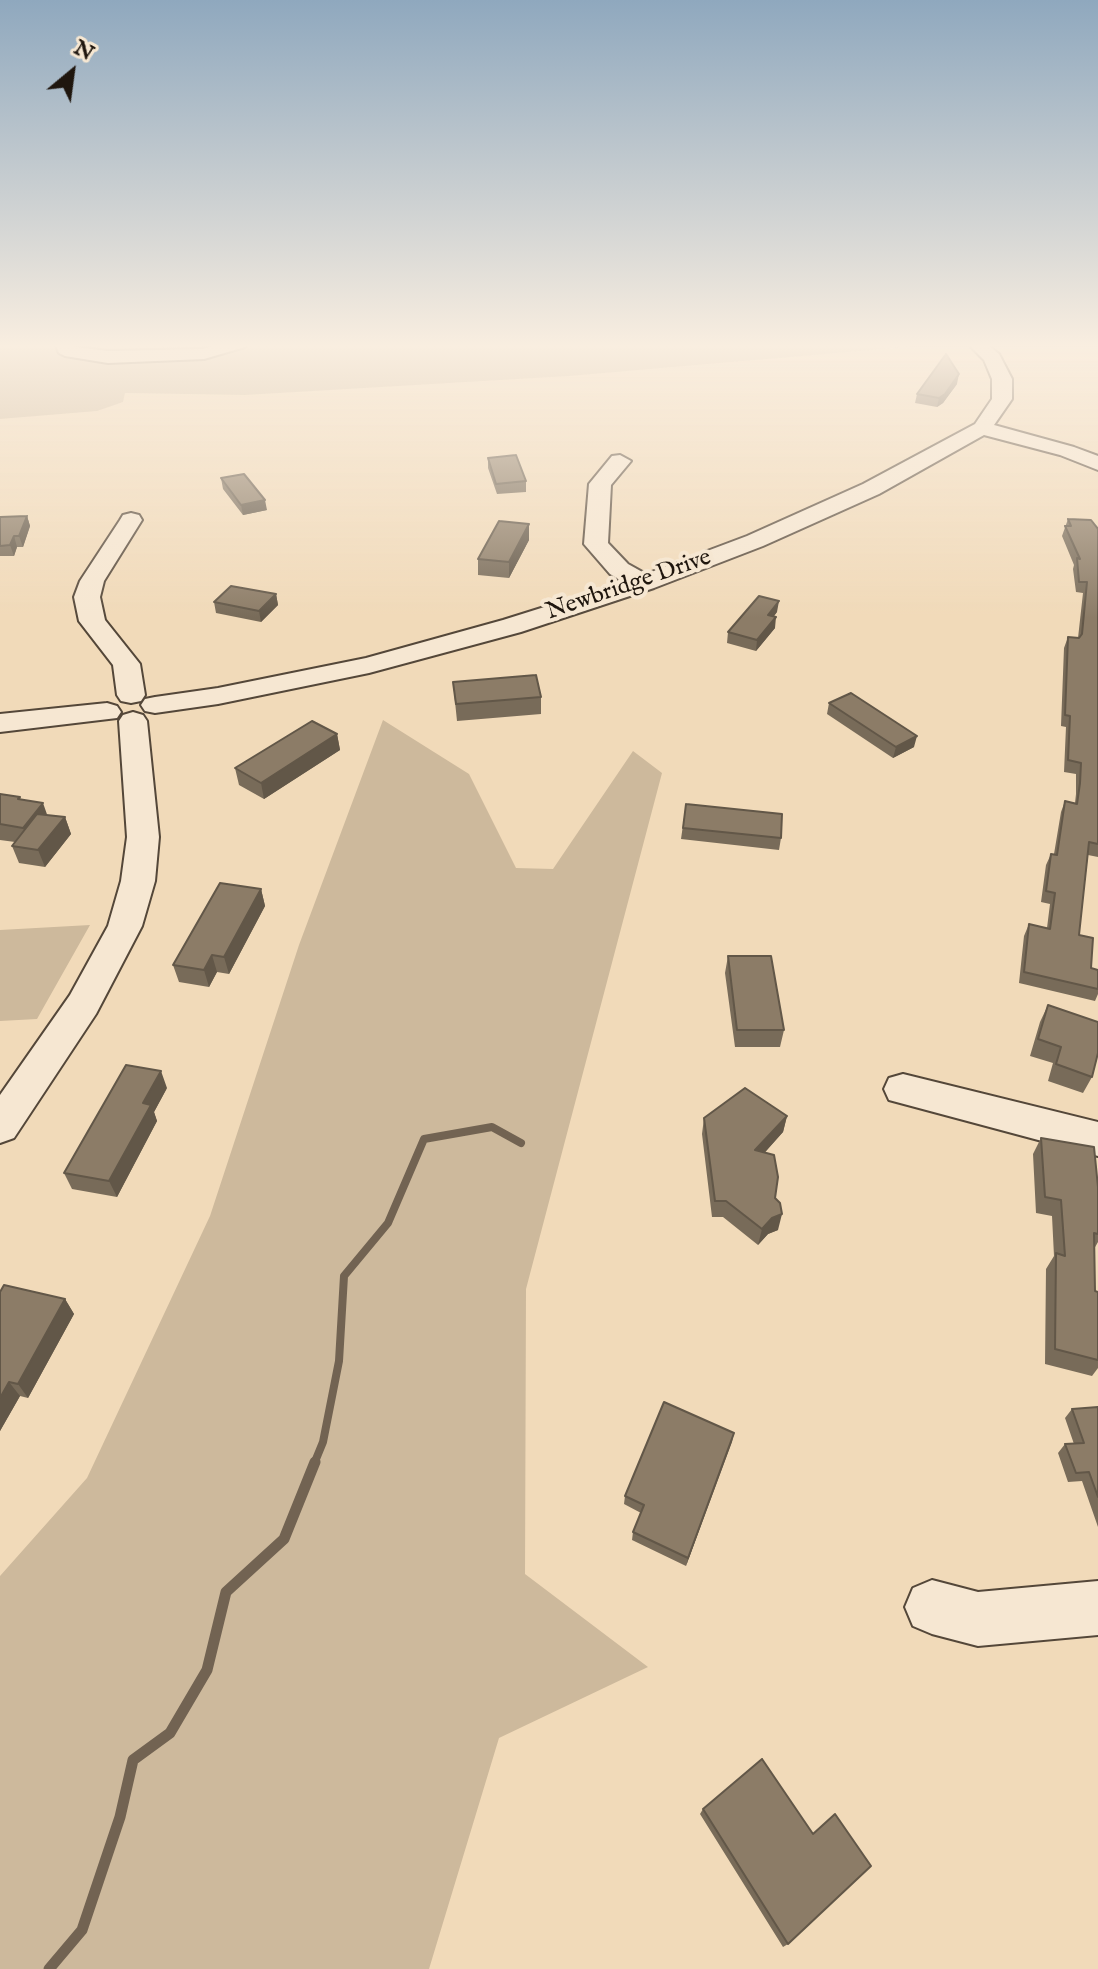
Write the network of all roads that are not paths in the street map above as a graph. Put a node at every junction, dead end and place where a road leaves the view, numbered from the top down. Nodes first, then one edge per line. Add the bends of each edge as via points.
1 (969, 435) edge
2 (1007, 435) edge
3 (620, 461) dead end
4 (1098, 464) edge
5 (131, 520) dead end
6 (645, 583) junction
7 (132, 708) junction
8 (0, 723) edge
9 (903, 1089) dead end
10 (0, 1127) edge
11 (1098, 1139) edge
12 (932, 1607) dead end
13 (1098, 1608) edge

1 - 6 street, Newbridge Drive via 871,489
2 - 4 street
3 - 6 street via 600,484 596,544 619,569
5 - 7 street via 87,597 92,621 126,664
6 - 7 street, Newbridge Drive via 369,665
7 - 8 street, Newbridge Drive
7 - 10 street via 143,837 125,926 83,1004
9 - 11 street
12 - 13 street via 978,1619

